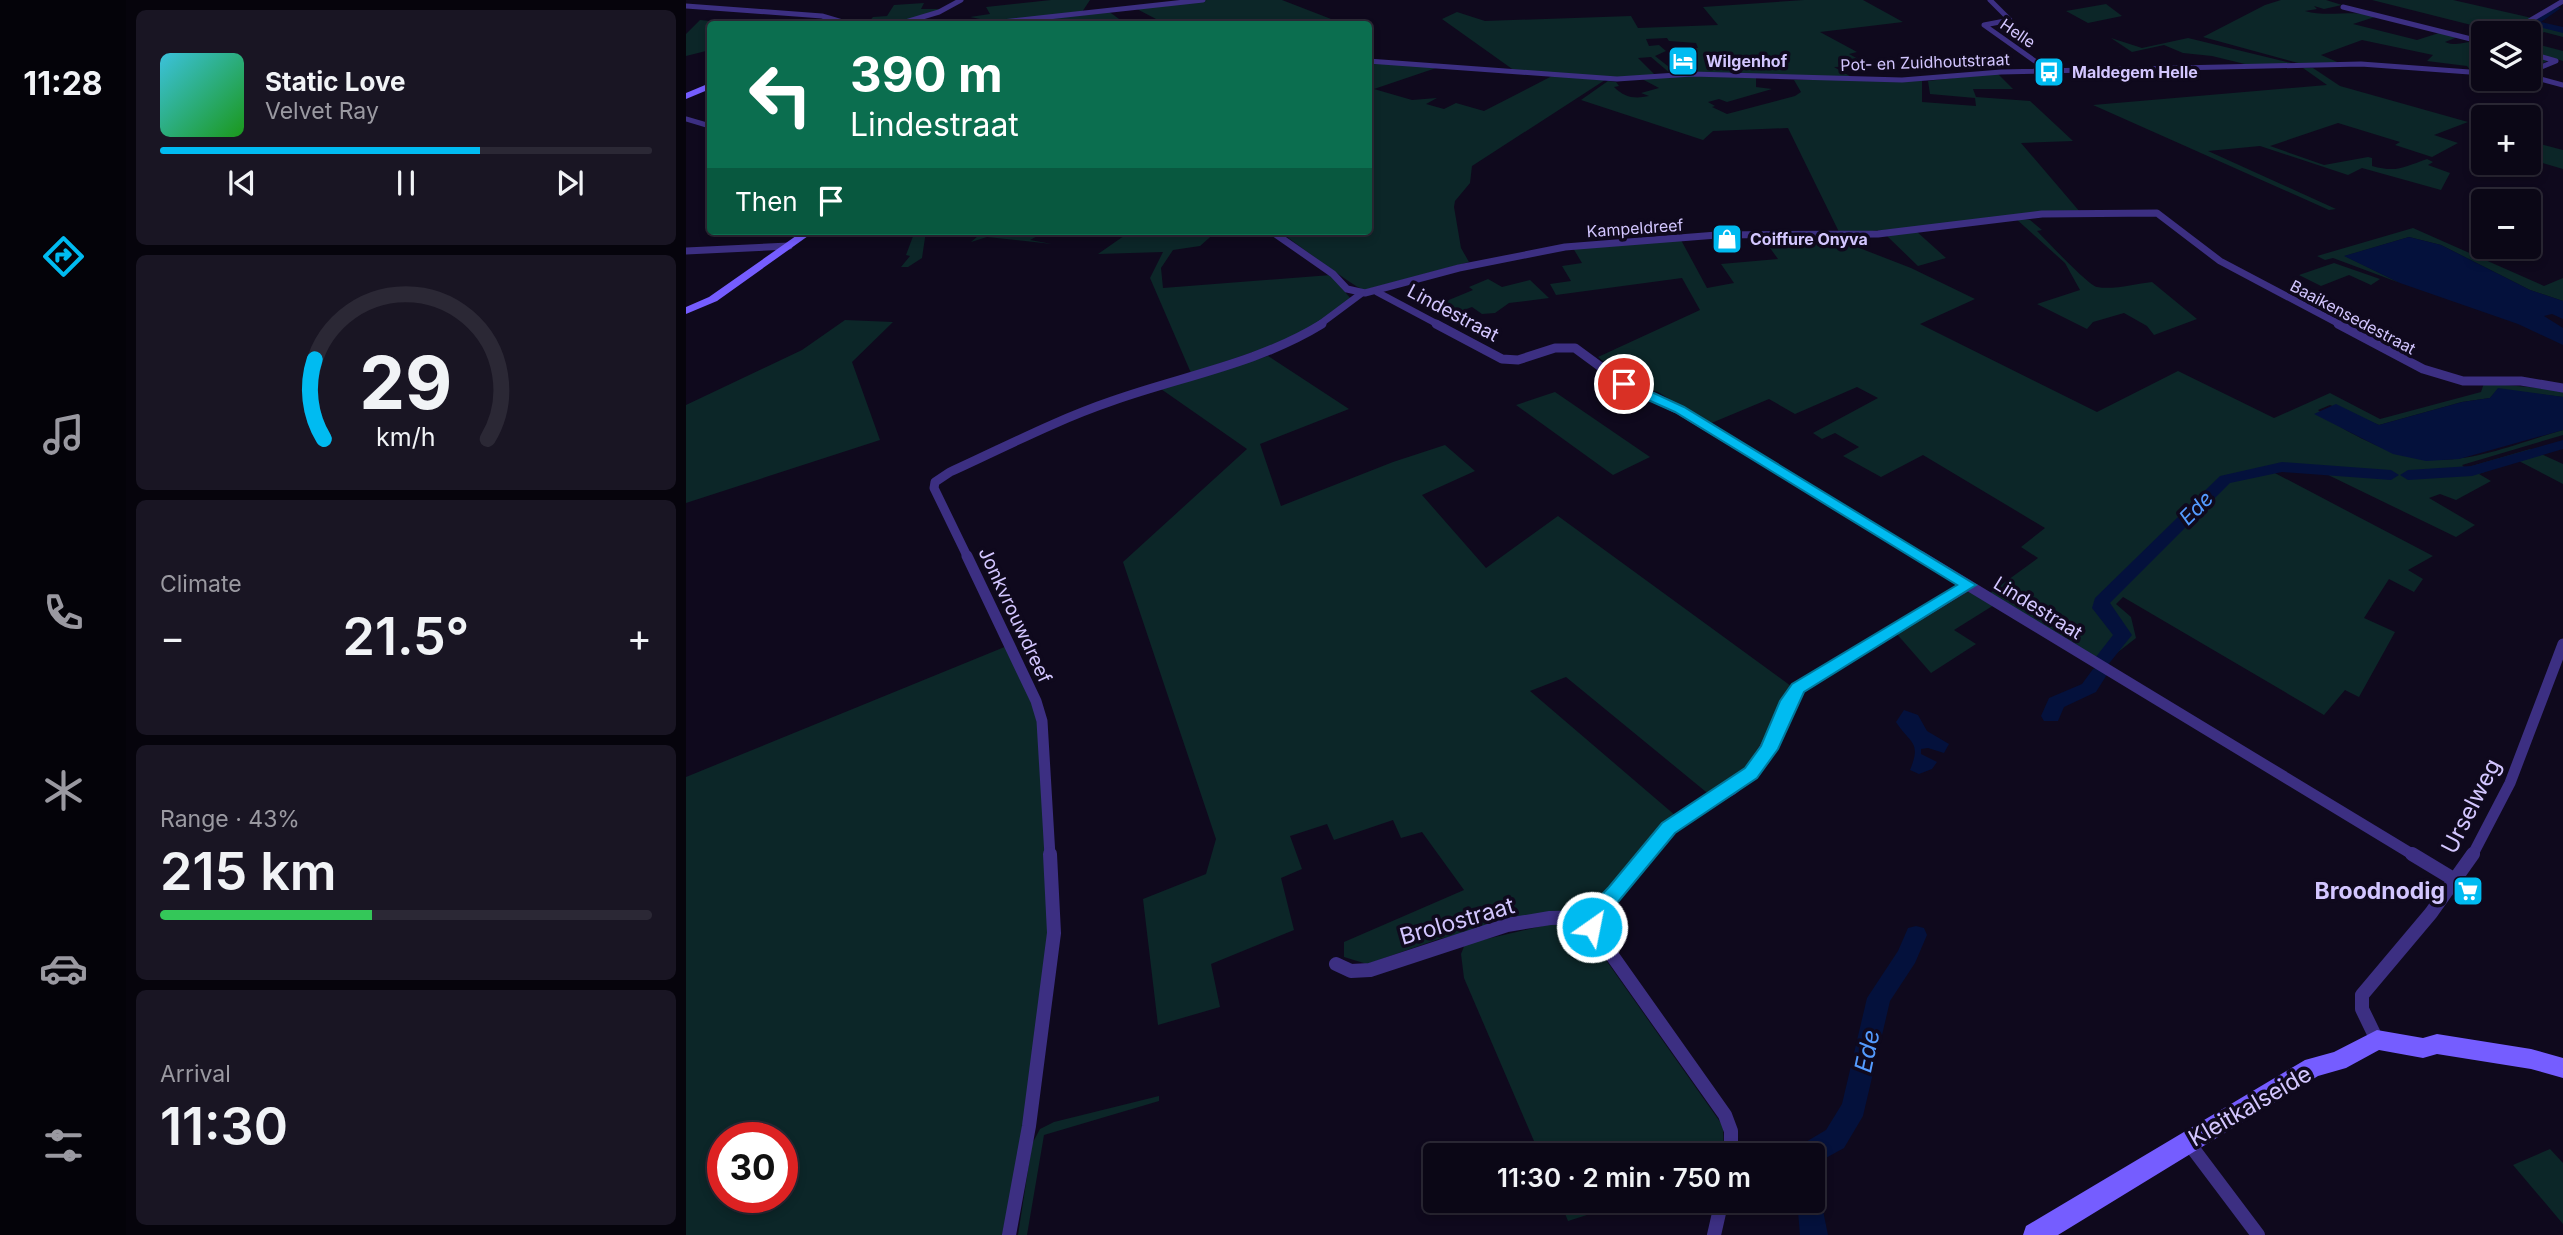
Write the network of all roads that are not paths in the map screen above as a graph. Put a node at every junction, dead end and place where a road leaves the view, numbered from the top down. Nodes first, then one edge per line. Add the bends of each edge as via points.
1 (703, 0) edge
2 (961, 0) edge
3 (1203, 0) edge
4 (1990, 0) edge
5 (2563, 1) edge
6 (1142, 3) edge
7 (686, 5) edge
8 (2343, 7) dead end
9 (839, 21) edge
10 (909, 21) edge
11 (1007, 21) edge
12 (2529, 21) edge
13 (2471, 39) edge
14 (2541, 57) edge
15 (1372, 61) edge
16 (2541, 68) edge
17 (2049, 71) junction
18 (2471, 72) edge
19 (2541, 78) edge
20 (2563, 85) edge
21 (707, 87) edge
22 (686, 96) edge
23 (686, 119) edge
24 (707, 125) edge
25 (2152, 213) joint
26 (804, 235) edge
27 (1277, 235) edge
28 (789, 246) junction
29 (686, 251) edge
30 (1377, 292) junction
31 (1362, 293) junction
32 (686, 311) edge
33 (2563, 388) edge
34 (1968, 585) junction
35 (2563, 644) edge
36 (2560, 659) edge
37 (2455, 880) junction
38 (1593, 917) junction
39 (1336, 964) dead end
40 (2377, 1040) junction
41 (2563, 1068) edge
42 (2188, 1142) junction
43 (1731, 1143) edge
44 (1719, 1213) edge
45 (1009, 1235) edge
46 (1714, 1235) edge
47 (2035, 1235) edge
48 (2258, 1235) edge

1 - 7 street
2 - 10 street
3 - 6 street
4 - 17 street, Helle via 2010,20 1984,25
5 - 12 street
6 - 11 street
7 - 9 street
8 - 13 street
14 - 16 street via 2556,61
15 - 17 street, Pot- en Zuidhoutstraat via 1617,79 1692,74 1902,80
17 - 18 street, Pot- en Zuidhoutstraat via 2375,64
19 - 20 street
21 - 22 street
23 - 24 street
25 - 30 street, Kampeldreef via 2042,214 1878,234 1717,235 1565,247 1466,266
25 - 33 street, Baaikensedestraat via 2164,216 2226,265 2423,369 2463,381 2521,381
26 - 28 street
27 - 31 street via 1325,267 1347,289
28 - 29 street
28 - 32 street via 713,299
30 - 31 street, Lindestraat
30 - 34 street, Lindestraat via 1502,359 1518,360 1560,347 1579,349 1624,384 1679,410
31 - 45 street, Jonkvrouwdreef via 1292,342 1236,365 1104,404 935,482 1042,721 1054,933 1029,1126
34 - 37 street, Lindestraat
34 - 38 street via 1798,688 1769,749 1751,773 1669,828
35 - 36 street, Urselweg
36 - 37 street, Urselweg via 2507,789
37 - 40 street, Urselweg via 2362,995 2362,1009
38 - 39 street, Brolostraat via 1562,916 1502,928 1368,970 1352,971
38 - 43 street via 1592,927 1725,1115
40 - 41 street via 2423,1048 2437,1044
40 - 42 street, Kleitkalseide via 2338,1061 2313,1067
42 - 47 street, Kleitkalseide
42 - 48 street
44 - 46 street

